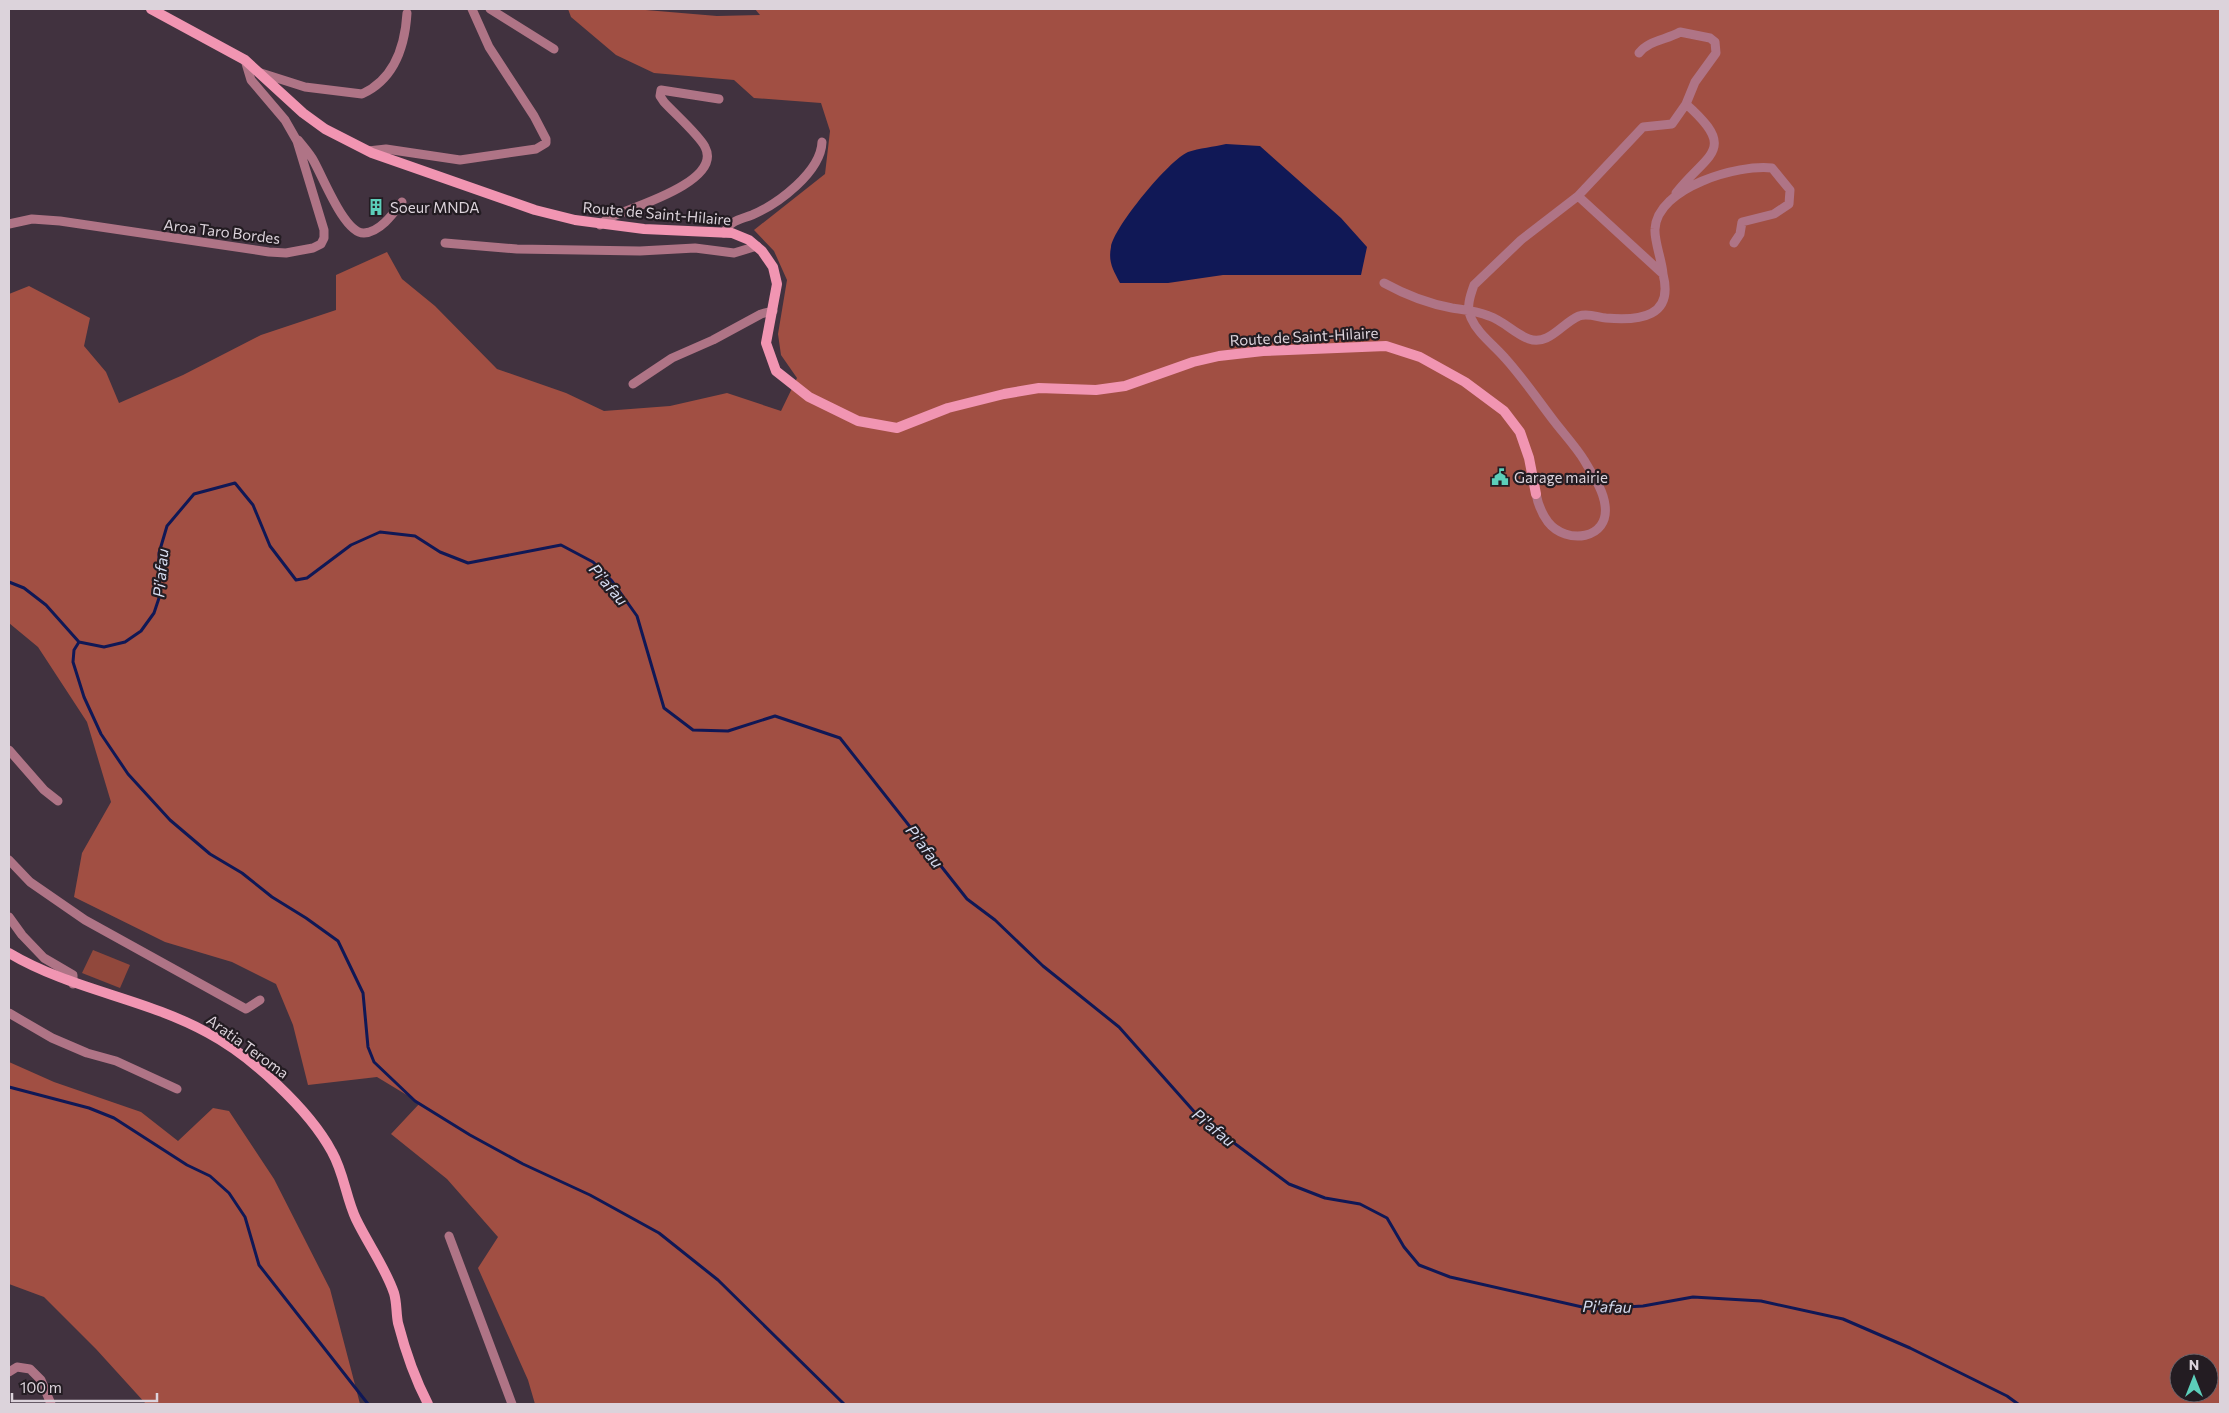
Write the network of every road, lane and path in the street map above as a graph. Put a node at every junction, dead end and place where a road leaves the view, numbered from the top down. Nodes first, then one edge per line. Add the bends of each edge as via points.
1 (150, 9) edge
2 (472, 9) edge
3 (490, 9) edge
4 (407, 13) dead end
5 (554, 49) dead end
6 (1640, 53) dead end
7 (245, 60) junction
8 (260, 73) junction
9 (719, 99) dead end
10 (1686, 104) junction
11 (296, 138) junction
12 (822, 142) dead end
13 (368, 151) junction
14 (1578, 196) junction
15 (402, 202) dead end
16 (1666, 206) junction
17 (9, 224) edge
18 (600, 225) junction
19 (724, 233) junction
20 (445, 243) dead end
21 (1734, 243) dead end
22 (757, 246) junction
23 (1663, 274) junction
24 (1384, 283) dead end
25 (773, 311) junction
26 (1469, 313) junction
27 (633, 384) dead end
28 (1536, 494) joint
29 (9, 750) edge
30 (58, 801) dead end
31 (9, 860) edge
32 (9, 917) edge
33 (9, 953) edge
34 (73, 984) junction
35 (260, 1000) dead end
36 (9, 1012) edge
37 (177, 1089) dead end
38 (449, 1236) dead end
39 (9, 1372) edge
40 (51, 1404) edge
41 (428, 1404) edge
42 (512, 1404) edge

1 - 7 main road, Route de Saint-Hilaire
2 - 13 street via 489,47 534,116 546,143 536,150 460,160 386,150
3 - 5 street
4 - 8 street via 401,54 386,75 362,94 304,87
6 - 10 street via 1652,42 1667,40 1680,32 1715,42 1716,53 1695,82
7 - 8 main road, Route de Saint-Hilaire
7 - 11 street, Aroa Taro Bordes via 251,80
8 - 13 main road, Route de Saint-Hilaire via 303,114
9 - 18 street via 661,90 664,102 705,145 709,158 707,165 682,186 640,207 611,216
10 - 14 street via 1672,124 1643,127
10 - 16 street via 1709,127 1714,136 1714,147 1712,156
11 - 15 street, Aroa Taro Bordes via 311,156 344,218 356,232 377,228
11 - 17 street, Aroa Taro Bordes via 324,230 321,244 313,248 286,253 269,252 60,221 32,219
12 - 19 street via 820,157 810,173 766,207 729,224
13 - 18 main road, Route de Saint-Hilaire via 534,210
14 - 23 street
14 - 26 street via 1521,240 1474,285
16 - 21 street via 1679,194 1707,179 1762,166 1772,168 1790,190 1789,204 1774,214 1742,222
16 - 23 street via 1658,216 1655,230
18 - 19 main road, Route de Saint-Hilaire
19 - 22 main road, Route de Saint-Hilaire via 749,240
20 - 22 street via 517,250 695,248 734,253
22 - 25 main road, Route de Saint-Hilaire via 773,267 777,284
23 - 26 street via 1667,289 1664,298 1659,308 1648,315 1620,319 1580,316 1540,340 1528,339 1492,316
24 - 26 street
25 - 27 street via 672,358
25 - 28 main road, Route de Saint-Hilaire via 766,343 776,371 793,386 832,410 858,421 897,428 948,408 1039,388 1096,390 1125,386 1219,356 1386,346 1420,357 1465,382 1504,411 1520,432
26 - 28 street via 1477,329 1505,359 1583,459 1604,501 1605,517 1593,534 1580,537 1563,533 1548,523
29 - 30 street
31 - 35 street via 30,882 116,938 246,1009
32 - 34 street via 44,958 73,975
33 - 34 main road, Aratia Teroma
34 - 41 main road, Aratia Teroma via 170,1015 211,1034 283,1089 333,1152 355,1217 388,1278 398,1322 419,1387
36 - 37 street via 70,1046 116,1061
38 - 42 street
39 - 40 street via 17,1367 30,1369 40,1380

